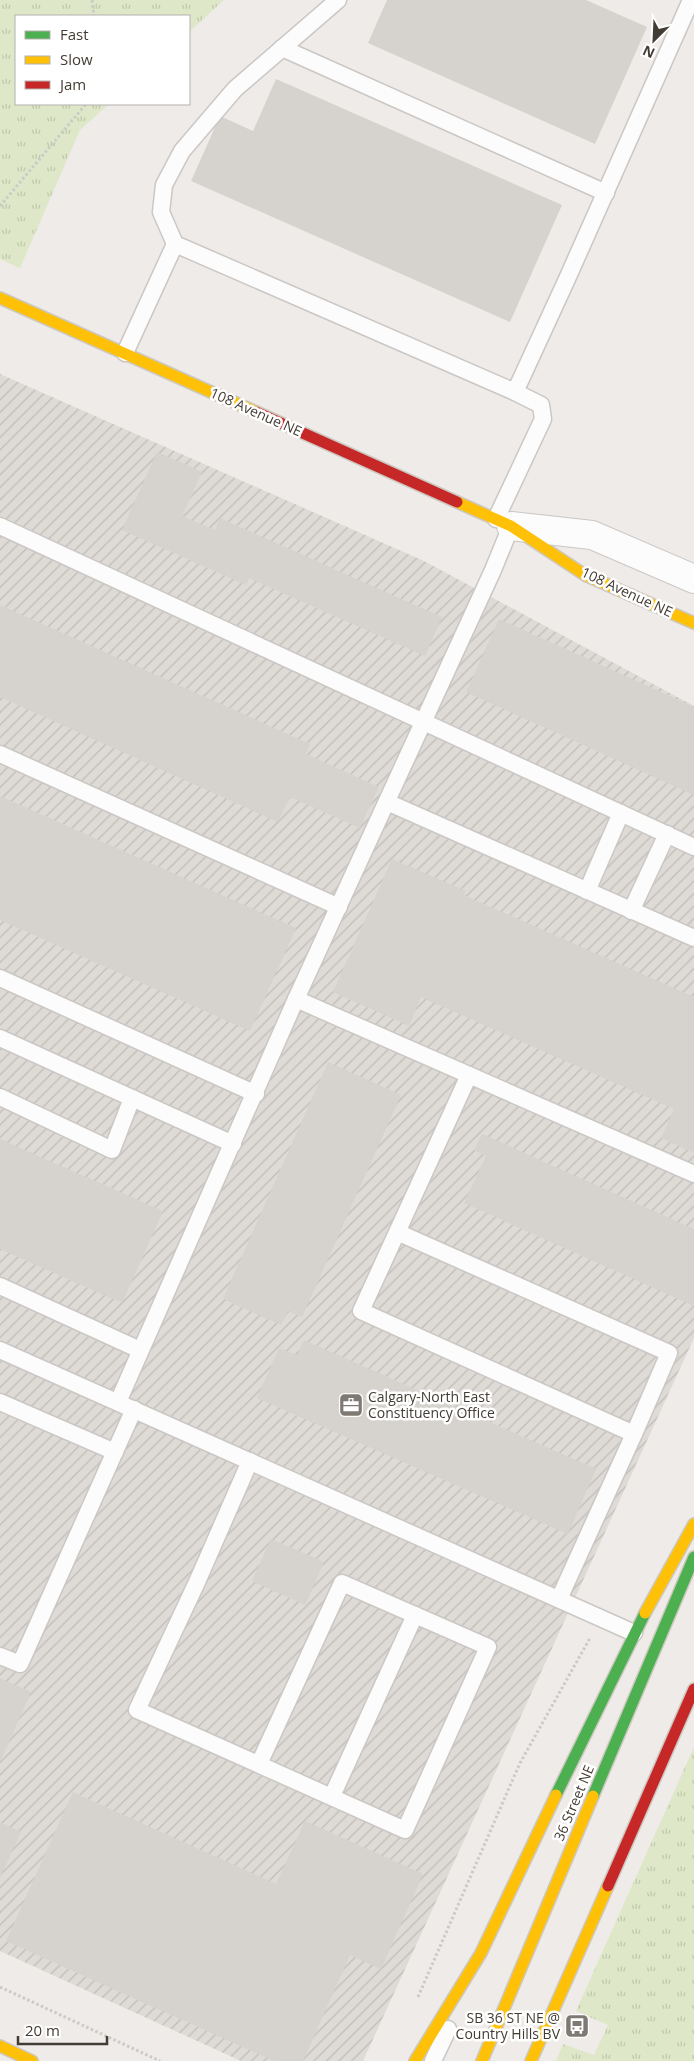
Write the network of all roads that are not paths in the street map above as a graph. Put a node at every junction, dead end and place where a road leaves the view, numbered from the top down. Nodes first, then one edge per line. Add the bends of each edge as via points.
1 (338, 0) edge
2 (691, 0) edge
3 (282, 48) junction
4 (606, 193) junction
5 (176, 244) junction
6 (0, 298) edge
7 (125, 354) junction
8 (515, 392) junction
9 (503, 522) junction
10 (0, 526) edge
11 (694, 578) edge
12 (694, 624) edge
13 (423, 723) junction
14 (0, 754) edge
15 (387, 802) junction
16 (621, 813) junction
17 (666, 834) junction
18 (694, 846) edge
19 (587, 891) junction
20 (339, 907) junction
21 (631, 911) junction
22 (694, 938) edge
23 (0, 978) edge
24 (296, 1000) junction
25 (0, 1038) edge
26 (469, 1075) junction
27 (256, 1094) junction
28 (0, 1097) edge
29 (132, 1098) junction
30 (233, 1144) junction
31 (694, 1174) edge
32 (397, 1232) junction
33 (0, 1286) edge
34 (0, 1350) edge
35 (140, 1350) junction
36 (0, 1402) edge
37 (118, 1402) junction
38 (134, 1409) junction
39 (634, 1434) junction
40 (115, 1452) junction
41 (250, 1461) junction
42 (694, 1524) edge
43 (694, 1557) edge
44 (559, 1599) junction
45 (415, 1615) junction
46 (634, 1633) junction
47 (0, 1656) edge
48 (694, 1689) edge
49 (259, 1764) junction
50 (332, 1796) junction
51 (481, 1953) junction
52 (0, 2046) edge
53 (32, 2061) edge
54 (415, 2061) edge
55 (434, 2061) edge
56 (482, 2061) edge
57 (531, 2061) edge

1 - 3 lane
2 - 4 lane
3 - 4 lane
3 - 5 lane via 235,88 182,151 164,185 161,212
4 - 8 lane
5 - 7 lane
5 - 8 lane
6 - 7 street, 108 Avenue NE
7 - 9 street, 108 Avenue NE
8 - 9 lane via 542,405 544,419
9 - 11 street, 108 Avenue NE via 592,535
9 - 12 street, 108 Avenue NE via 585,575
9 - 13 lane
10 - 13 lane
13 - 15 lane
13 - 16 lane
14 - 20 lane
15 - 19 lane
15 - 20 lane
16 - 17 lane
16 - 19 lane
17 - 18 lane
17 - 21 lane
19 - 21 lane
20 - 24 lane
21 - 22 lane
23 - 27 lane
24 - 26 lane
24 - 27 lane
25 - 29 lane
26 - 31 lane
26 - 32 lane
27 - 30 lane
28 - 29 lane via 112,1150
29 - 30 lane
30 - 35 lane
32 - 39 lane via 669,1353
32 - 39 lane via 361,1311
33 - 35 lane
34 - 37 lane
35 - 37 lane
36 - 40 lane
37 - 38 lane
38 - 40 lane
38 - 41 lane
39 - 44 lane
40 - 47 lane via 20,1664
41 - 44 lane
41 - 49 lane via 137,1710
42 - 46 street
43 - 56 street, 36 Street NE
44 - 46 lane
45 - 49 lane via 342,1583
45 - 50 lane
45 - 50 lane via 488,1647 405,1830
46 - 51 street
48 - 57 street
49 - 50 lane
51 - 54 street
51 - 55 lane
52 - 53 street

